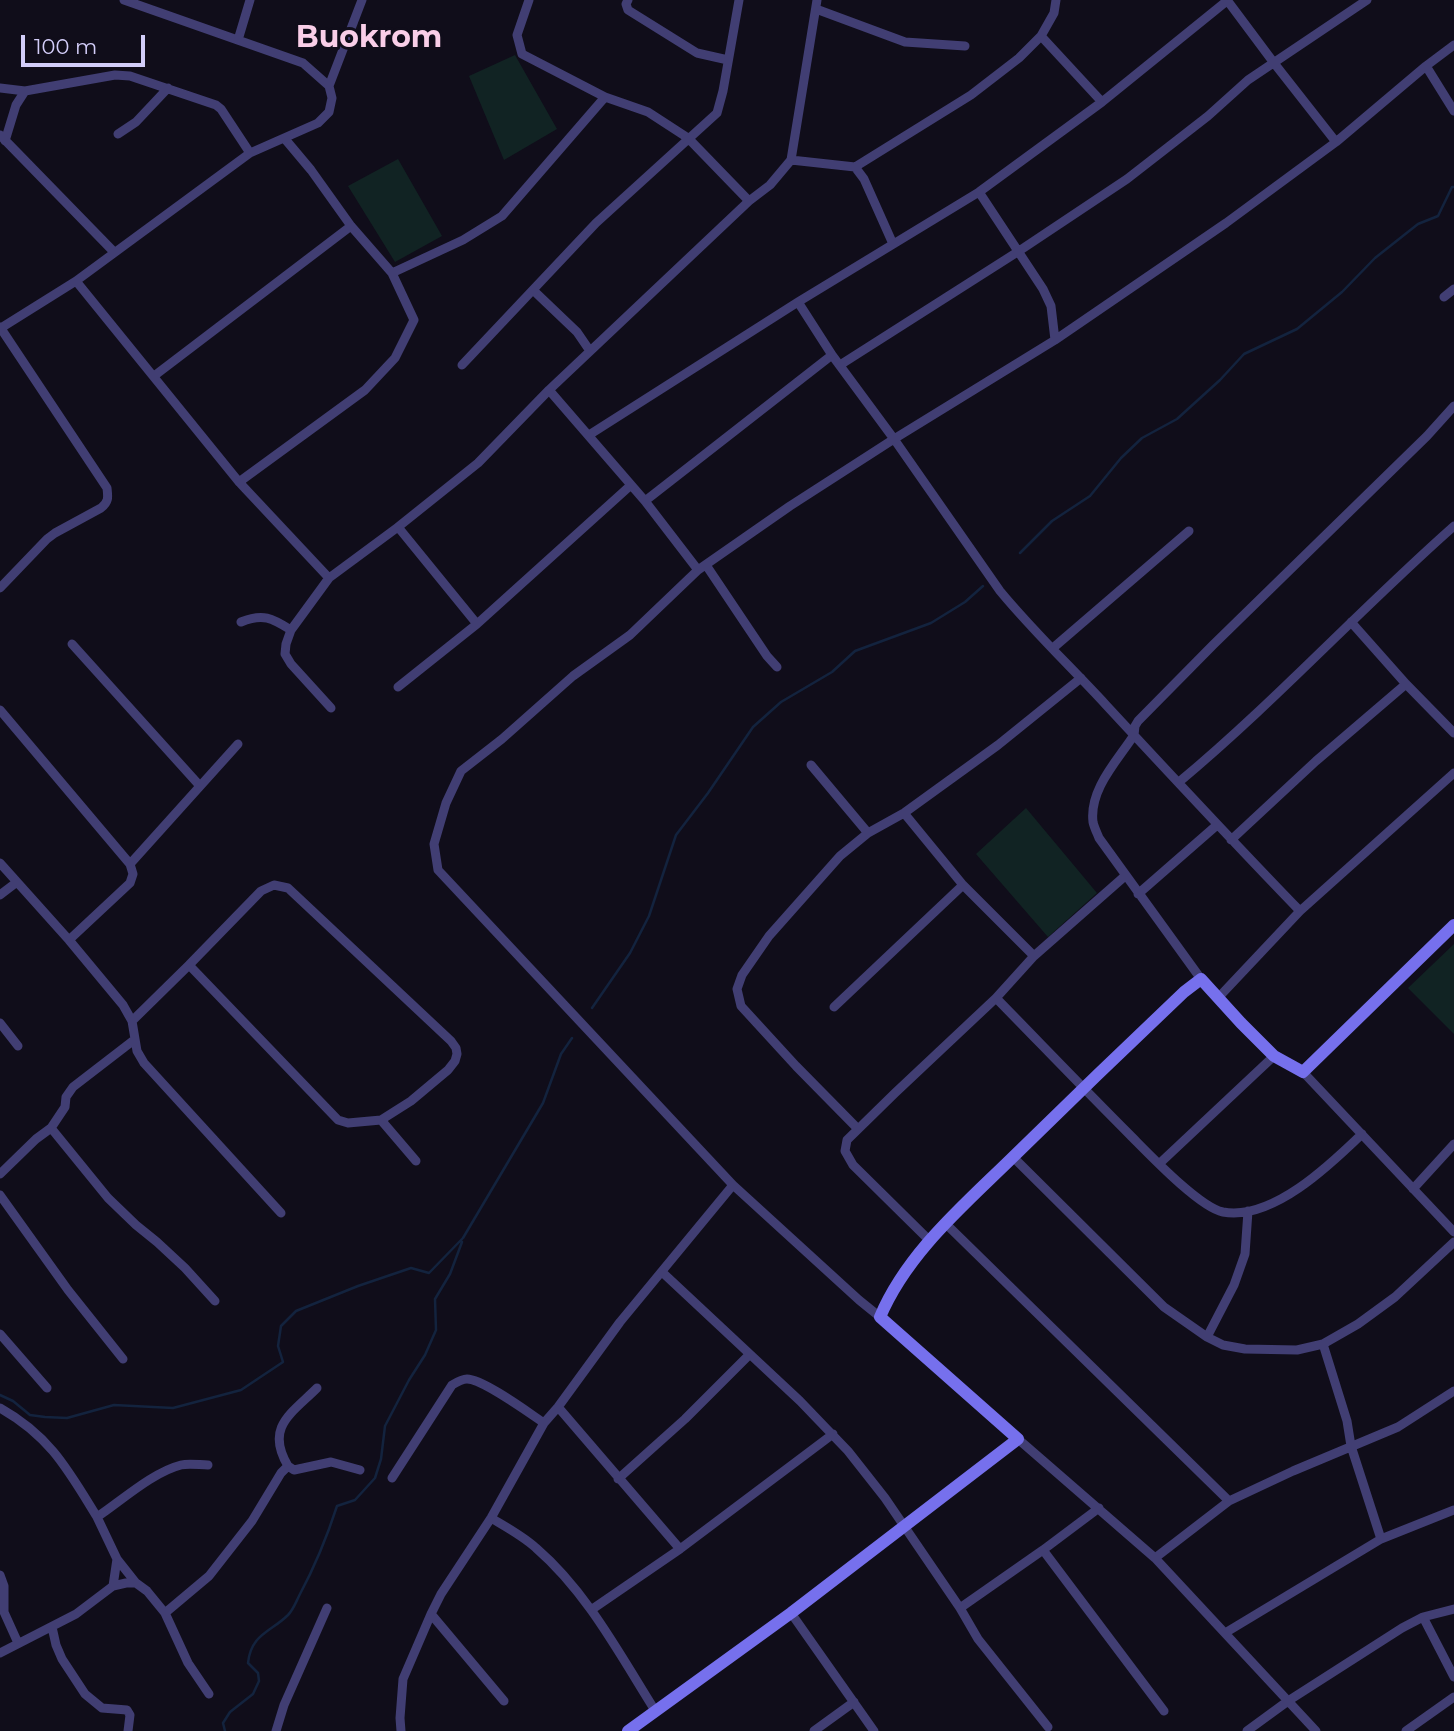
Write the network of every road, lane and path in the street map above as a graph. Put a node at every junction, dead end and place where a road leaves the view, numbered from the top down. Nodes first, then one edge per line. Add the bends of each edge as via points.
1 (124, 0) edge
2 (250, 0) edge
3 (362, 0) edge
4 (529, 0) edge
5 (628, 0) edge
6 (739, 0) edge
7 (1056, 0) edge
8 (1228, 0) edge
9 (1367, 0) edge
10 (817, 4) edge
11 (1041, 36) junction
12 (238, 40) junction
13 (1454, 45) edge
14 (965, 46) dead end
15 (728, 60) junction
16 (1273, 63) junction
17 (1426, 66) junction
18 (329, 86) junction
19 (0, 88) edge
20 (168, 88) junction
21 (25, 91) junction
22 (605, 97) junction
23 (1102, 102) junction
24 (1454, 111) edge
25 (118, 134) dead end
26 (3, 138) edge
27 (688, 138) junction
28 (285, 139) junction
29 (1336, 142) junction
30 (250, 153) junction
31 (791, 160) junction
32 (855, 167) junction
33 (979, 192) junction
34 (748, 201) junction
35 (351, 226) junction
36 (893, 244) junction
37 (114, 251) junction
38 (1019, 251) junction
39 (392, 273) junction
40 (76, 281) junction
41 (1454, 289) edge
42 (533, 290) junction
43 (1444, 297) dead end
44 (798, 302) junction
45 (0, 328) edge
46 (1055, 340) junction
47 (590, 351) junction
48 (832, 355) junction
49 (462, 365) dead end
50 (840, 365) junction
51 (154, 376) junction
52 (550, 390) junction
53 (1454, 406) edge
54 (589, 435) junction
55 (894, 439) junction
56 (239, 482) junction
57 (631, 485) junction
58 (645, 501) junction
59 (1454, 526) edge
60 (398, 527) junction
61 (1189, 531) dead end
62 (702, 567) junction
63 (329, 578) junction
64 (0, 588) edge
65 (241, 622) dead end
66 (1351, 622) junction
67 (477, 624) junction
68 (291, 630) junction
69 (72, 644) dead end
70 (1052, 648) junction
71 (777, 667) dead end
72 (1082, 678) junction
73 (1406, 684) junction
74 (398, 687) dead end
75 (331, 708) dead end
76 (0, 710) edge
77 (1454, 733) edge
78 (1134, 735) junction
79 (238, 744) dead end
80 (811, 765) dead end
81 (1454, 773) edge
82 (1179, 782) junction
83 (200, 786) junction
84 (904, 813) junction
85 (1217, 825) junction
86 (868, 833) junction
87 (1231, 840) junction
88 (0, 863) edge
89 (130, 864) junction
90 (1125, 876) junction
91 (17, 881) junction
92 (963, 886) junction
93 (1138, 894) junction
94 (0, 895) edge
95 (1300, 911) junction
96 (1454, 925) edge
97 (69, 940) junction
98 (1034, 956) junction
99 (189, 965) junction
100 (1201, 979) junction
101 (996, 998) junction
102 (1218, 998) junction
103 (834, 1007) dead end
104 (132, 1021) junction
105 (0, 1023) edge
106 (134, 1040) junction
107 (18, 1046) dead end
108 (1274, 1056) junction
109 (1303, 1072) junction
110 (1083, 1087) junction
111 (380, 1120) junction
112 (51, 1128) junction
113 (858, 1129) junction
114 (1362, 1134) junction
115 (1454, 1144) edge
116 (1013, 1157) junction
117 (416, 1161) dead end
118 (1159, 1164) junction
119 (2, 1170) edge
120 (733, 1185) junction
121 (1413, 1189) junction
122 (0, 1195) edge
123 (1248, 1211) junction
124 (282, 1213) dead end
125 (945, 1223) junction
126 (1454, 1232) edge
127 (930, 1241) junction
128 (1454, 1242) edge
129 (662, 1272) junction
130 (215, 1301) dead end
131 (880, 1317) junction
132 (0, 1334) edge
133 (1207, 1336) junction
134 (1323, 1344) junction
135 (749, 1355) junction
136 (123, 1359) dead end
137 (47, 1388) dead end
138 (317, 1388) dead end
139 (1454, 1391) edge
140 (558, 1407) junction
141 (0, 1408) edge
142 (544, 1423) junction
143 (832, 1434) junction
144 (1018, 1439) junction
145 (1351, 1446) junction
146 (208, 1465) dead end
147 (288, 1465) junction
148 (360, 1470) dead end
149 (392, 1478) dead end
150 (618, 1479) junction
151 (1229, 1501) junction
152 (1099, 1508) junction
153 (1454, 1510) edge
154 (97, 1517) junction
155 (491, 1518) junction
156 (905, 1528) junction
157 (1381, 1539) junction
158 (680, 1549) junction
159 (1043, 1550) junction
160 (1155, 1558) junction
161 (117, 1559) junction
162 (0, 1575) edge
163 (135, 1583) junction
164 (113, 1586) junction
165 (327, 1608) dead end
166 (960, 1608) junction
167 (1454, 1609) edge
168 (591, 1610) junction
169 (165, 1613) junction
170 (431, 1614) junction
171 (791, 1614) junction
172 (1423, 1617) junction
173 (52, 1628) junction
174 (1225, 1633) junction
175 (18, 1643) junction
176 (0, 1653) edge
177 (1454, 1677) edge
178 (209, 1694) dead end
179 (1454, 1697) edge
180 (504, 1701) dead end
181 (1288, 1701) junction
182 (854, 1702) junction
183 (1164, 1710) dead end
184 (656, 1712) junction
185 (1048, 1727) dead end
186 (128, 1731) edge
187 (276, 1731) edge
188 (401, 1731) edge
189 (628, 1731) edge
190 (814, 1731) edge
191 (874, 1731) edge
192 (1247, 1731) edge
193 (1316, 1731) edge
194 (1406, 1731) edge

1 - 12 street
2 - 12 street
3 - 18 street
4 - 22 street via 517,35 522,54
5 - 15 street via 632,13 697,53
6 - 15 street
7 - 11 street
8 - 16 street
8 - 23 street
9 - 16 street
10 - 14 street via 905,42
10 - 31 street
11 - 23 street
11 - 32 street via 971,95
12 - 18 street via 303,63
13 - 17 street
15 - 27 street via 717,113
16 - 29 street
16 - 38 street via 1127,179
17 - 24 street
17 - 29 street
18 - 28 street via 329,112 318,124
19 - 21 street
20 - 21 street via 115,75
20 - 25 street
20 - 30 street via 221,108
21 - 26 street
22 - 27 street via 648,112
22 - 39 street via 502,216
23 - 33 street
26 - 37 street
27 - 34 street
27 - 42 street via 596,223
28 - 30 street
28 - 35 street
29 - 46 street
30 - 37 street
31 - 32 street
31 - 34 street via 770,186
32 - 36 street
33 - 36 street
33 - 38 street
34 - 47 street
35 - 39 street
35 - 51 street
36 - 44 street
37 - 40 street
38 - 46 street via 1051,306
38 - 50 street
39 - 56 street via 414,320 395,358 365,390
40 - 45 street
40 - 51 street
41 - 43 street
42 - 47 street
42 - 49 street
44 - 48 street
44 - 54 street
45 - 64 street via 107,488 108,498 101,508 47,539
46 - 55 street
47 - 52 street
48 - 50 street
48 - 58 street
50 - 55 street
51 - 56 street
52 - 54 street
52 - 60 street via 478,463
53 - 78 street via 1138,720
54 - 57 street
55 - 62 street
55 - 70 street via 1000,591
56 - 63 street
57 - 58 street
57 - 67 street
58 - 62 street
59 - 66 street
60 - 63 street
60 - 67 street
61 - 70 street
62 - 71 street
62 - 120 street via 630,635 573,676 461,771 434,844 438,870
63 - 68 street
65 - 68 street via 267,617
66 - 73 street
66 - 82 street via 1246,725
67 - 74 street
68 - 75 street via 285,654
69 - 83 street
70 - 72 street
72 - 78 street
72 - 84 street
73 - 77 street
73 - 87 street
76 - 89 street
78 - 82 street
78 - 90 street via 1100,787 1094,805 1093,822 1099,838
79 - 83 street
80 - 86 street
81 - 95 street
82 - 85 street
83 - 89 street
84 - 86 street
84 - 92 street
85 - 87 street
85 - 93 street
86 - 113 street via 840,856 769,936 741,975 737,989 741,1006
87 - 95 street
88 - 91 street
89 - 97 street via 130,883
90 - 93 street
90 - 98 street
91 - 94 street
91 - 97 street
92 - 98 street
92 - 103 street
93 - 100 street
95 - 102 street
96 - 109 street
97 - 104 street
98 - 101 street
99 - 104 street
99 - 111 street via 338,1120
99 - 111 street via 261,891 274,885 288,888 456,1048 449,1070
100 - 102 street
100 - 110 street
101 - 110 street
101 - 113 street
102 - 108 street
104 - 106 street
105 - 107 street
106 - 112 street via 74,1087
106 - 124 street via 144,1063
108 - 109 street
108 - 118 street
109 - 114 street
110 - 116 street
110 - 118 street
111 - 117 street
112 - 119 street
112 - 130 street via 108,1198
113 - 127 street via 847,1140 845,1151 853,1165
114 - 121 street
114 - 123 street via 1305,1185
115 - 121 street
116 - 125 street
116 - 133 street via 1164,1307
118 - 123 street via 1213,1208
120 - 129 street
120 - 131 street
121 - 126 street
122 - 136 street
123 - 133 street via 1245,1254
125 - 127 street
125 - 151 street
127 - 131 street via 888,1298
128 - 134 street via 1395,1297
129 - 135 street
129 - 140 street
131 - 144 street
132 - 137 street
133 - 134 street via 1245,1349 1297,1350
134 - 145 street
135 - 143 street
135 - 150 street
138 - 147 street via 280,1431 278,1442
139 - 145 street via 1398,1427
140 - 142 street
140 - 150 street
141 - 154 street via 42,1438
142 - 149 street via 485,1385 459,1381
142 - 155 street
143 - 156 street
143 - 158 street
144 - 152 street
144 - 156 street
145 - 151 street
145 - 157 street
146 - 154 street via 181,1465 162,1473
147 - 148 street via 294,1470 331,1462
147 - 169 street via 209,1576
150 - 158 street
151 - 160 street
152 - 159 street
152 - 160 street
153 - 157 street
154 - 161 street
155 - 168 street via 534,1546
155 - 170 street
156 - 166 street
156 - 171 street
157 - 174 street
158 - 168 street
159 - 166 street
159 - 183 street
160 - 174 street
161 - 163 street
161 - 164 street
162 - 175 street via 3,1605
163 - 164 street
163 - 169 street
164 - 173 street
165 - 187 street
166 - 185 street via 978,1639
167 - 172 street
168 - 184 street
169 - 178 street via 188,1663
170 - 180 street
170 - 188 street via 403,1679
171 - 182 street
171 - 184 street
172 - 177 street
172 - 181 street
173 - 175 street
173 - 186 street via 62,1659 85,1694 102,1709 127,1710
174 - 181 street
175 - 176 street
179 - 194 street
181 - 192 street
181 - 193 street
182 - 190 street
182 - 191 street
184 - 189 street

